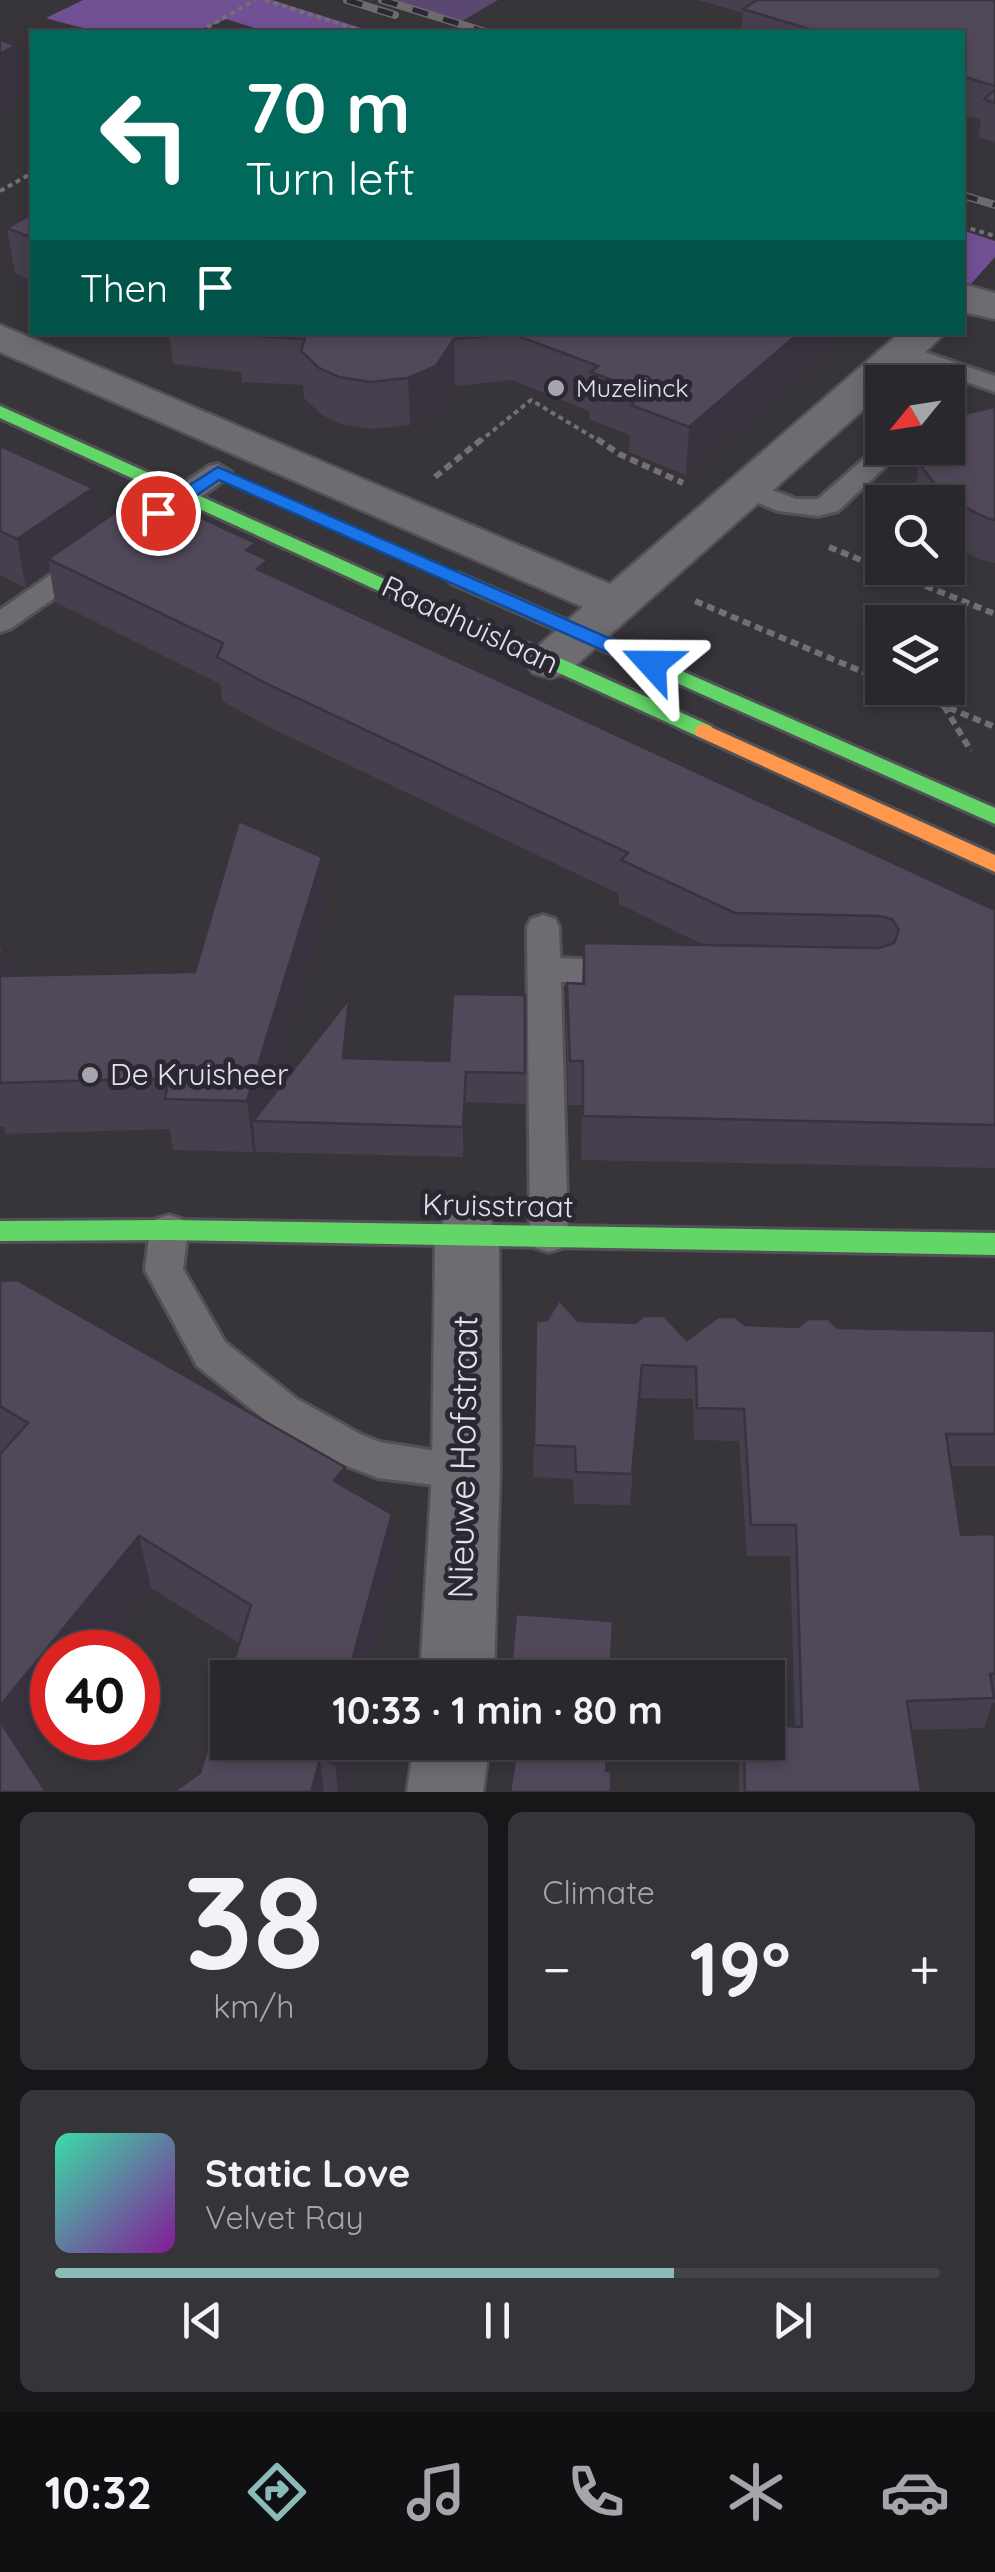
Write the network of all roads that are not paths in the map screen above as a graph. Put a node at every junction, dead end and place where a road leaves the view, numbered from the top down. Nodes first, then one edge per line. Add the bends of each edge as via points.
1 (965, 298) edge
2 (995, 308) edge
3 (0, 337) edge
4 (915, 342) edge
5 (983, 380) edge
6 (0, 411) edge
7 (873, 465) edge
8 (218, 472) dead end
9 (186, 494) junction
10 (736, 500) junction
11 (144, 523) edge
12 (114, 544) edge
13 (444, 572) dead end
14 (598, 620) junction
15 (0, 623) edge
16 (995, 817) edge
17 (995, 864) edge
18 (544, 927) dead end
19 (545, 970) junction
20 (660, 972) edge
21 (168, 1230) junction
22 (0, 1232) edge
23 (467, 1236) junction
24 (549, 1237) junction
25 (995, 1244) edge
26 (466, 1471) junction
27 (458, 1660) edge
28 (449, 1760) edge
29 (445, 1792) edge

1 - 2 street
3 - 14 street, Raadhuislaan
4 - 5 lane
4 - 10 street
6 - 9 street, Raadhuislaan
7 - 10 lane via 815,510
8 - 9 lane
9 - 11 lane
9 - 14 street, Raadhuislaan
10 - 14 street
12 - 15 lane
13 - 14 street, Raadhuislaan
14 - 16 street, Raadhuislaan
14 - 17 street, Raadhuislaan
18 - 19 lane
19 - 20 lane
19 - 24 lane
21 - 22 street, Kruisstraat
21 - 23 street, Kruisstraat
21 - 26 lane via 164,1270 211,1354 283,1411 348,1448 378,1460
23 - 24 street, Kruisstraat
23 - 26 street, Nieuwe Hofstraat
24 - 25 street, Kruisstraat
26 - 27 street, Nieuwe Hofstraat
28 - 29 street

